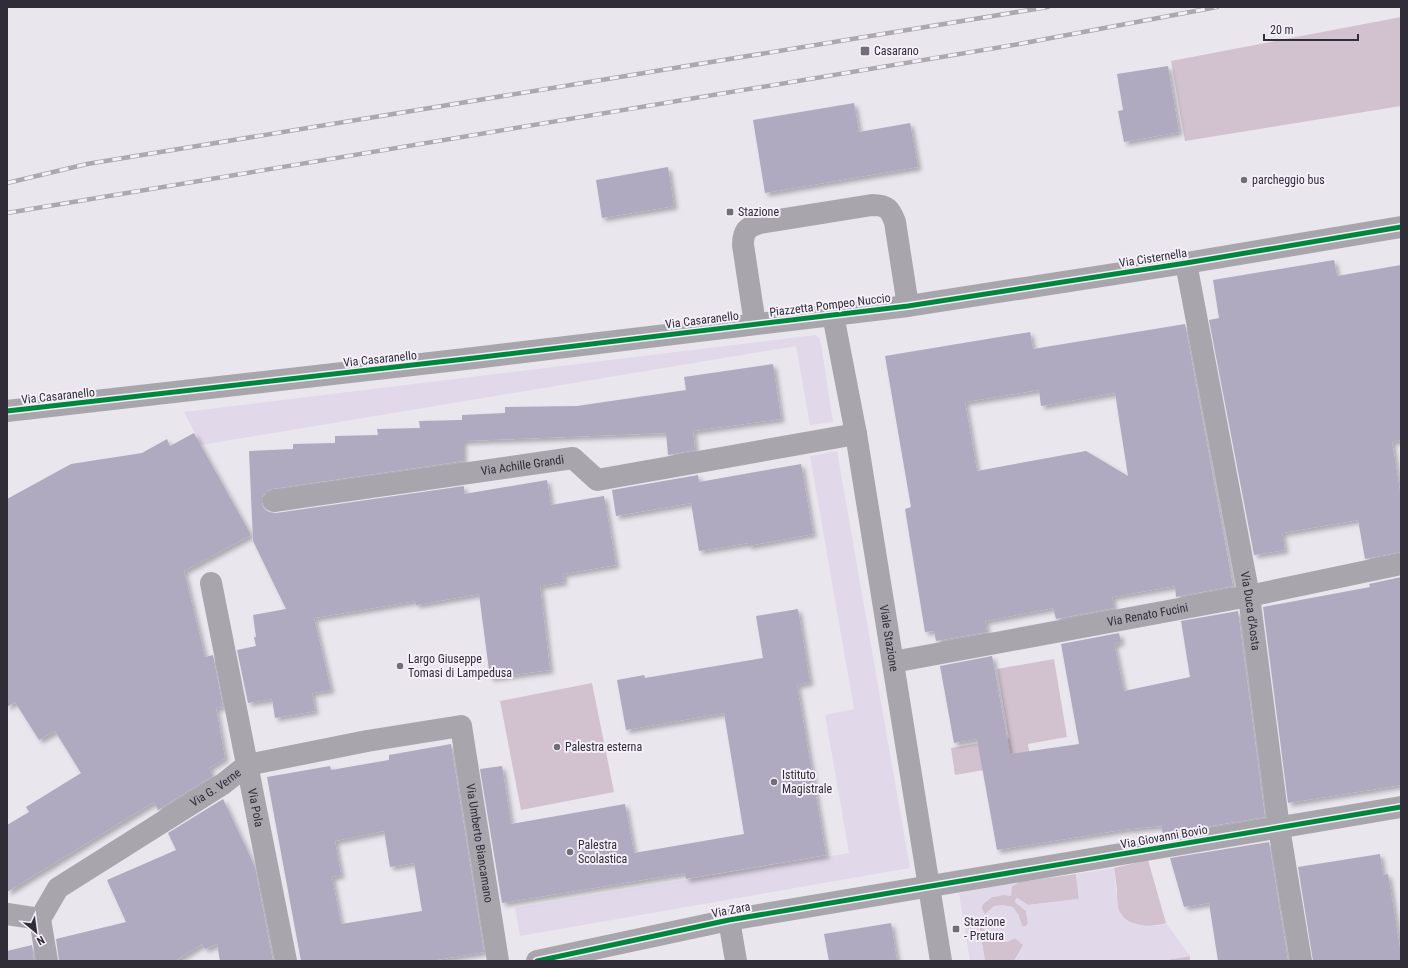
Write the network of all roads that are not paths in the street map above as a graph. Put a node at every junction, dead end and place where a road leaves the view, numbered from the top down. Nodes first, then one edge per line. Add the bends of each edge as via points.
1 (1401, 227) edge
2 (1186, 263) junction
3 (908, 306) junction
4 (833, 315) junction
5 (755, 324) junction
6 (7, 411) edge
7 (856, 434) junction
8 (274, 501) dead end
9 (1401, 564) edge
10 (211, 583) dead end
11 (1249, 596) junction
12 (893, 662) junction
13 (461, 726) joint
14 (247, 764) junction
15 (1401, 807) edge
16 (1279, 828) junction
17 (930, 886) junction
18 (7, 914) edge
19 (40, 919) junction
20 (729, 920) junction
21 (47, 961) edge
22 (286, 961) edge
23 (498, 961) edge
24 (537, 961) edge
25 (736, 961) edge
26 (941, 961) edge
27 (1301, 961) edge

1 - 2 street, Via Cisternella
2 - 3 street, Via Cisternella
2 - 11 street, Via Duca d'Aosta
3 - 4 street, Piazzetta Pompeo Nuccio
3 - 5 street, Piazzetta Pompeo Nuccio via 895,222 887,207 872,205 760,223 746,230 743,245
4 - 5 street, Piazzetta Pompeo Nuccio
4 - 7 street, Viale Stazione
5 - 6 street, Via Casaranello
7 - 8 street, Via Achille Grandi via 596,480 574,458
7 - 12 street, Viale Stazione
9 - 11 street, Via Renato Fucini
10 - 14 street, Via Pola
11 - 12 street, Via Renato Fucini
11 - 16 street, Via Duca d'Aosta
12 - 17 street, Viale Stazione
13 - 14 street, Via G. Verne
13 - 23 street, Via Umberto Biancamano
14 - 19 street, Via G. Verne via 223,784 58,888
14 - 22 street, Via Pola
15 - 16 street, Via Giovanni Bovio
16 - 17 street, Via Giovanni Bovio
16 - 27 street, Via Duca d'Aosta
17 - 20 street, Via Zara
17 - 26 street, Viale Stazione
18 - 19 street
19 - 21 street
20 - 24 street, Via Zara
20 - 25 street

